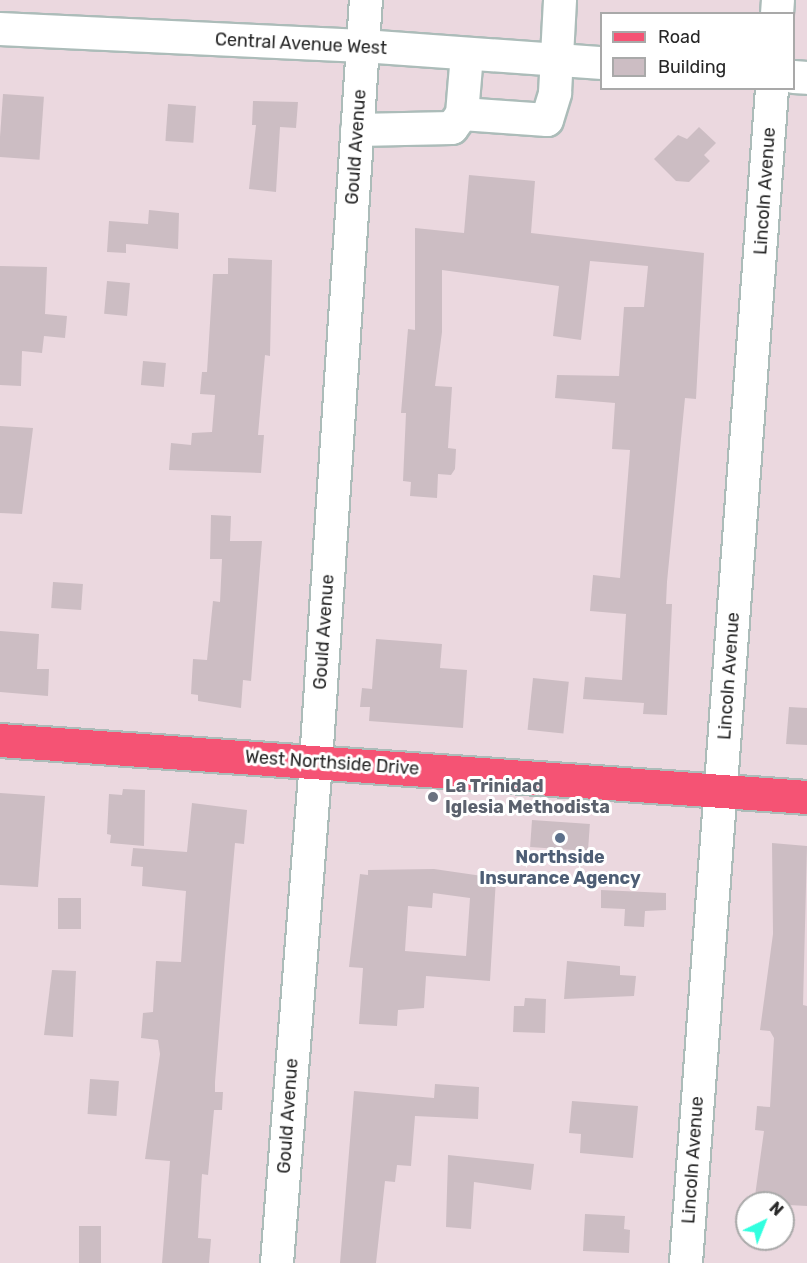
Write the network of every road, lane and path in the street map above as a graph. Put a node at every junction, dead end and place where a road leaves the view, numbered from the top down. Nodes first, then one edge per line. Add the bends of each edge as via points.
1 (366, 0) edge
2 (560, 0) edge
3 (0, 29) edge
4 (363, 46) junction
5 (467, 54) junction
6 (556, 60) junction
7 (600, 63) edge
8 (772, 90) edge
9 (462, 114) junction
10 (357, 130) junction
11 (0, 740) edge
12 (316, 762) junction
13 (720, 790) junction
14 (807, 797) edge
15 (277, 1263) edge
16 (686, 1263) edge

1 - 4 street, Gould Avenue
2 - 6 street
3 - 4 street, Central Avenue West
4 - 5 street, Central Avenue West
4 - 10 street, Gould Avenue
5 - 6 street, Central Avenue West
5 - 9 street
6 - 7 street, Central Avenue West
6 - 9 street via 555,93 547,120
8 - 13 street, Lincoln Avenue
9 - 10 street via 452,128
10 - 12 street, Gould Avenue
11 - 12 main road, West Northside Drive
12 - 13 main road, West Northside Drive
12 - 15 street, Gould Avenue
13 - 14 main road, West Northside Drive
13 - 16 street, Lincoln Avenue

